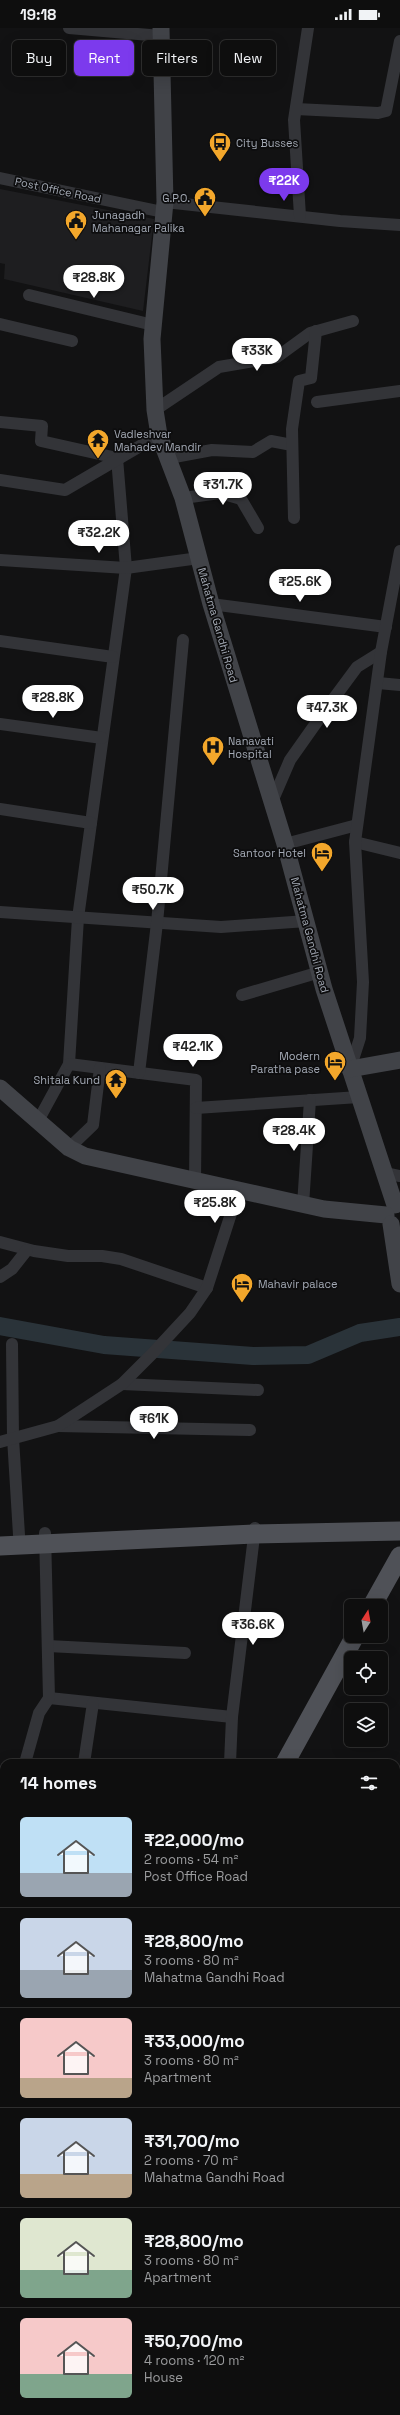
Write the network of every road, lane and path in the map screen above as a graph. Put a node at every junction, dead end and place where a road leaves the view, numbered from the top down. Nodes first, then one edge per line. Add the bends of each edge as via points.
1 (69, 28) edge
2 (308, 28) edge
3 (161, 32) edge
4 (400, 41) edge
5 (296, 109) junction
6 (0, 178) edge
7 (164, 207) junction
8 (300, 216) junction
9 (400, 225) edge
10 (30, 295) dead end
11 (353, 321) dead end
12 (0, 324) edge
13 (153, 325) junction
14 (316, 331) junction
15 (72, 341) dead end
16 (400, 391) edge
17 (318, 402) dead end
18 (155, 410) junction
19 (0, 422) edge
20 (159, 435) junction
21 (292, 445) junction
22 (117, 458) junction
23 (169, 458) junction
24 (0, 480) edge
25 (183, 498) junction
26 (294, 518) dead end
27 (258, 528) dead end
28 (400, 551) edge
29 (199, 558) junction
30 (0, 560) edge
31 (126, 568) junction
32 (397, 590) edge
33 (211, 604) junction
34 (386, 627) junction
35 (183, 640) dead end
36 (0, 641) edge
37 (381, 652) junction
38 (113, 657) junction
39 (378, 683) junction
40 (400, 686) edge
41 (0, 724) edge
42 (102, 738) junction
43 (271, 804) junction
44 (0, 809) edge
45 (91, 823) junction
46 (357, 825) junction
47 (355, 842) junction
48 (285, 844) junction
49 (400, 853) edge
50 (0, 912) edge
51 (78, 918) junction
52 (307, 921) junction
53 (157, 923) junction
54 (320, 972) junction
55 (242, 995) dead end
56 (400, 1060) edge
57 (69, 1064) junction
58 (100, 1068) junction
59 (350, 1069) junction
60 (139, 1073) junction
61 (0, 1088) edge
62 (359, 1097) junction
63 (310, 1100) junction
64 (196, 1108) junction
65 (38, 1120) junction
66 (69, 1148) junction
67 (392, 1174) edge
68 (196, 1182) junction
69 (238, 1192) junction
70 (303, 1205) junction
71 (394, 1215) edge
72 (0, 1242) edge
73 (27, 1250) junction
74 (0, 1276) edge
75 (400, 1283) edge
76 (206, 1288) junction
77 (12, 1344) dead end
78 (122, 1384) junction
79 (258, 1390) dead end
80 (58, 1426) junction
81 (250, 1430) dead end
82 (13, 1438) junction
83 (0, 1442) edge
84 (400, 1523) edge
85 (254, 1530) junction
86 (400, 1531) edge
87 (19, 1535) junction
88 (0, 1536) edge
89 (45, 1538) junction
90 (0, 1546) edge
91 (400, 1556) edge
92 (376, 1599) edge
93 (351, 1643) edge
94 (48, 1646) junction
95 (186, 1653) dead end
96 (49, 1698) junction
97 (93, 1703) junction
98 (232, 1717) junction
99 (26, 1759) edge
100 (85, 1759) edge
101 (230, 1759) edge
102 (287, 1759) edge

1 - 3 street
2 - 5 street
3 - 7 street, Mahatma Gandhi Road
4 - 5 street via 386,112
5 - 8 street via 294,120
6 - 7 street, Post Office Road
7 - 8 street, Post Office Road
7 - 13 street, Mahatma Gandhi Road
8 - 9 street, Post Office Road
10 - 13 street
11 - 14 street
12 - 15 street
13 - 18 street, Mahatma Gandhi Road
14 - 18 street via 277,357 219,366
14 - 21 street via 311,378 299,381
16 - 17 street
18 - 20 street, Mahatma Gandhi Road
19 - 22 street via 42,426 41,441
20 - 22 street
20 - 23 street, Mahatma Gandhi Road
21 - 23 street via 271,441 253,452 212,450
21 - 26 street
22 - 24 street via 65,490
22 - 31 street
23 - 25 street, Mahatma Gandhi Road
25 - 27 street via 220,492 241,499
25 - 29 street, Mahatma Gandhi Road
28 - 32 street
29 - 31 street
29 - 33 street, Mahatma Gandhi Road
30 - 31 street
31 - 38 street
32 - 34 street
33 - 34 street
33 - 43 street, Mahatma Gandhi Road
34 - 37 street
35 - 53 street
36 - 38 street
37 - 39 street
37 - 43 street via 357,667 326,709 290,760
38 - 42 street
39 - 40 street
39 - 46 street
41 - 42 street
42 - 45 street
43 - 48 street, Mahatma Gandhi Road
44 - 45 street
45 - 51 street
46 - 47 street
46 - 48 street
47 - 49 street
47 - 59 street via 363,982 360,1038
48 - 52 street, Mahatma Gandhi Road
50 - 51 street
51 - 53 street
51 - 57 street
52 - 53 street via 221,927
52 - 54 street, Mahatma Gandhi Road
53 - 60 street
54 - 55 street
54 - 59 street, Mahatma Gandhi Road
56 - 59 street
57 - 58 street
57 - 65 street
58 - 60 street
58 - 66 street via 93,1125
59 - 62 street, Mahatma Gandhi Road
60 - 64 street via 196,1080
61 - 65 street
62 - 63 street
62 - 67 street, Mahatma Gandhi Road
63 - 64 street
63 - 70 street
64 - 68 street
65 - 66 street
66 - 68 street via 85,1156
67 - 71 street, Mahatma Gandhi Road
68 - 69 street
69 - 70 street
69 - 76 street
70 - 71 street
71 - 75 street, Mahatma Gandhi Road
72 - 73 street
73 - 74 street via 12,1269
73 - 76 street via 68,1256 121,1259
76 - 78 street via 190,1313
77 - 82 street
78 - 79 street
78 - 80 street
80 - 81 street
80 - 82 street
82 - 83 street
82 - 87 street
84 - 85 main road
85 - 86 main road
85 - 89 main road
85 - 98 street
87 - 88 main road
87 - 89 main road
89 - 90 main road
89 - 94 street
91 - 92 main road
93 - 102 main road
94 - 95 street
94 - 96 street
96 - 97 street
96 - 99 street via 39,1713
97 - 98 street
97 - 100 street
98 - 101 street

